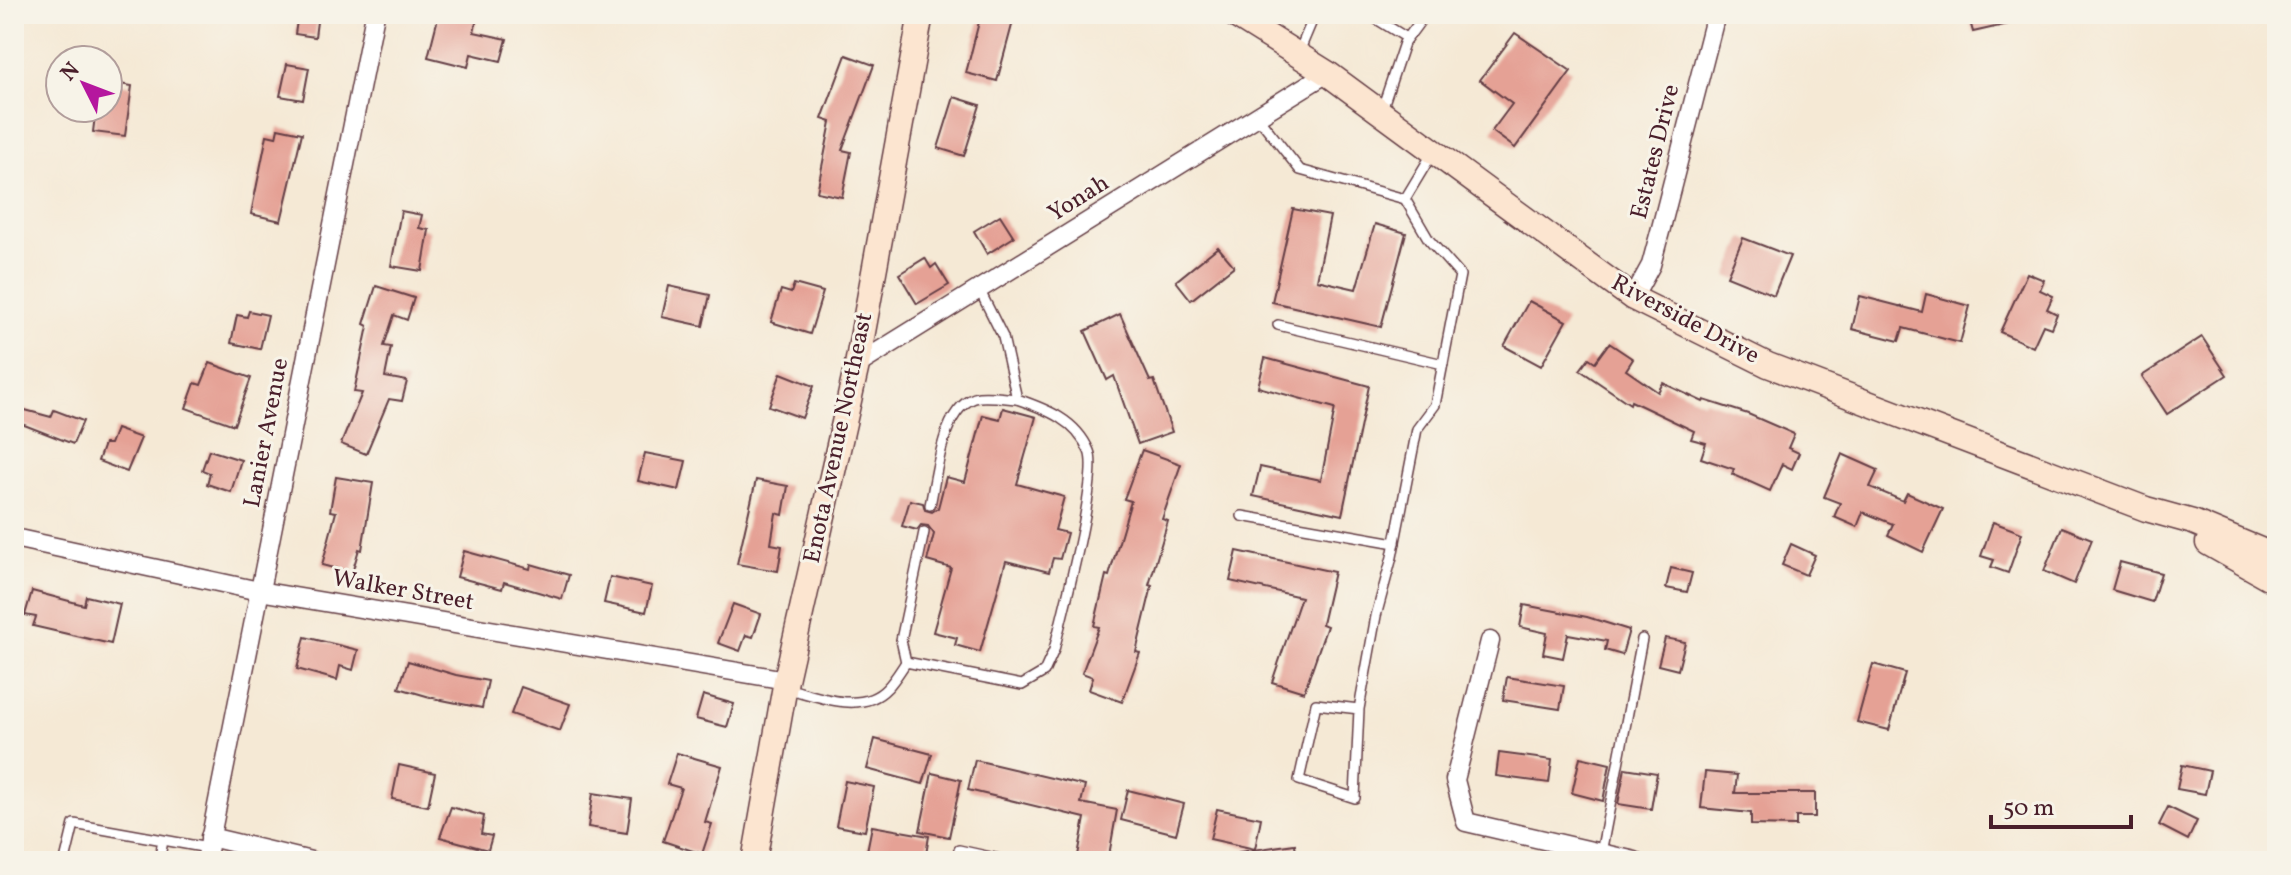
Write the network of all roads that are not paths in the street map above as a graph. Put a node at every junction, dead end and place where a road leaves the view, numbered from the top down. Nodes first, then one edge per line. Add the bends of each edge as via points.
1 (375, 14) edge
2 (921, 14) edge
3 (1233, 14) edge
4 (1315, 14) edge
5 (1368, 14) edge
6 (1422, 14) edge
7 (1716, 14) edge
8 (1407, 38) junction
9 (1298, 55) junction
10 (1327, 73) junction
11 (1381, 113) junction
12 (1257, 116) junction
13 (1434, 151) junction
14 (1405, 199) junction
15 (979, 289) junction
16 (1633, 298) junction
17 (1278, 325) dead end
18 (1443, 364) junction
19 (857, 365) junction
20 (1017, 399) junction
21 (930, 505) dead end
22 (2146, 509) junction
23 (1242, 516) dead end
24 (924, 532) dead end
25 (14, 538) edge
26 (1395, 543) junction
27 (2277, 557) edge
28 (2252, 568) junction
29 (2277, 582) edge
30 (259, 591) junction
31 (2277, 592) edge
32 (1642, 639) dead end
33 (1490, 641) dead end
34 (906, 662) junction
35 (785, 684) junction
36 (1359, 709) junction
37 (163, 841) junction
38 (208, 849) edge
39 (1601, 853) junction
40 (759, 860) edge
41 (65, 861) edge
42 (159, 861) edge
43 (311, 861) edge
44 (956, 861) edge
45 (1009, 861) edge
46 (1635, 861) edge

1 - 30 street, Lanier Avenue
2 - 19 street, Enota Avenue Northeast
3 - 9 street, Riverside Drive
4 - 9 lane
5 - 8 lane
6 - 8 lane
7 - 16 street, Estates Drive via 1651,265
8 - 11 lane
9 - 10 street, Riverside Drive
10 - 11 street, Riverside Drive
10 - 12 street, Yonah
11 - 13 street, Riverside Drive
12 - 14 lane via 1300,170
12 - 15 street, Yonah
13 - 14 lane
13 - 16 street, Riverside Drive
14 - 18 lane via 1429,240 1460,275
15 - 19 street, Yonah
15 - 20 lane via 1003,337
16 - 22 street, Riverside Drive via 1768,365
17 - 18 lane
18 - 26 lane via 1435,405 1417,429
19 - 35 street, Enota Avenue Northeast
20 - 21 lane via 977,397 959,407 948,424
20 - 34 lane via 1070,424 1090,452 1091,484 1054,650 1044,672 1022,685
22 - 27 street, Riverside Drive
22 - 28 street, Riverside Drive
23 - 26 lane
24 - 34 lane via 901,640
25 - 30 street, Walker Street
26 - 36 lane
28 - 29 street, Riverside Drive
28 - 31 street
30 - 35 street, Walker Street
30 - 38 street, Lanier Avenue
32 - 39 lane
33 - 39 street via 1455,780 1466,822
34 - 35 lane via 886,690 871,699 849,703
35 - 40 street, Enota Avenue Northeast
36 - 36 lane via 1355,798 1299,780 1316,704
37 - 38 lane
37 - 41 lane via 74,824
37 - 42 lane
38 - 43 street
39 - 46 street
44 - 45 lane via 959,850

